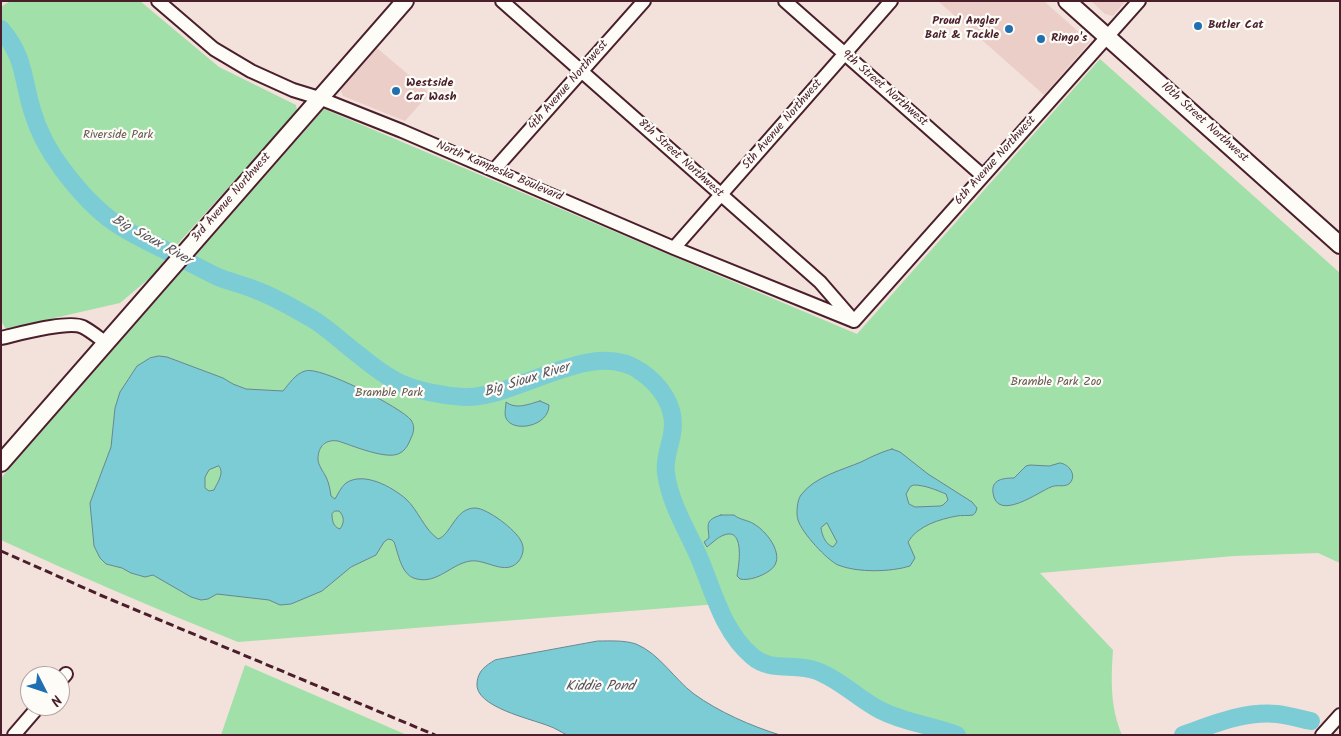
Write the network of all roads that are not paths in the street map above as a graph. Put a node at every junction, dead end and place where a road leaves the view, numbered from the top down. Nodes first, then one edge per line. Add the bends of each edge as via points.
1 (158, 1) edge
2 (405, 1) edge
3 (502, 1) edge
4 (644, 1) edge
5 (785, 1) edge
6 (891, 1) edge
7 (1067, 1) edge
8 (1138, 1) edge
9 (1107, 37) junction
10 (845, 54) junction
11 (581, 71) junction
12 (319, 98) junction
13 (494, 170) junction
14 (983, 176) junction
15 (721, 195) junction
16 (1340, 245) edge
17 (674, 248) junction
18 (854, 322) junction
19 (1, 338) edge
20 (106, 343) junction
21 (1, 463) edge
22 (1340, 715) edge
23 (30, 716) edge
24 (14, 735) edge
25 (1322, 735) edge

1 - 12 street, North Kampeska Boulevard via 203,41 238,65
2 - 12 main road, 3rd Avenue Northwest
3 - 11 street, 8th Street Northwest
4 - 11 street, 4th Avenue Northwest
5 - 10 street, 9th Street Northwest
6 - 10 street, 5th Avenue Northwest
7 - 9 main road, 10th Street Northwest
8 - 9 street, 6th Avenue Northwest
9 - 14 street, 6th Avenue Northwest
9 - 16 main road, 10th Street Northwest
10 - 14 street, 9th Street Northwest
10 - 15 street, 5th Avenue Northwest
11 - 13 street, 4th Avenue Northwest
11 - 15 street, 8th Street Northwest
12 - 13 street, North Kampeska Boulevard
12 - 20 main road, 3rd Avenue Northwest
13 - 17 street, North Kampeska Boulevard
14 - 18 street, 6th Avenue Northwest
15 - 17 street, 5th Avenue Northwest
15 - 18 street, 8th Street Northwest via 820,282
17 - 18 street, North Kampeska Boulevard
19 - 20 street via 75,324
20 - 21 main road, 3rd Avenue Northwest
22 - 25 street
23 - 24 street

